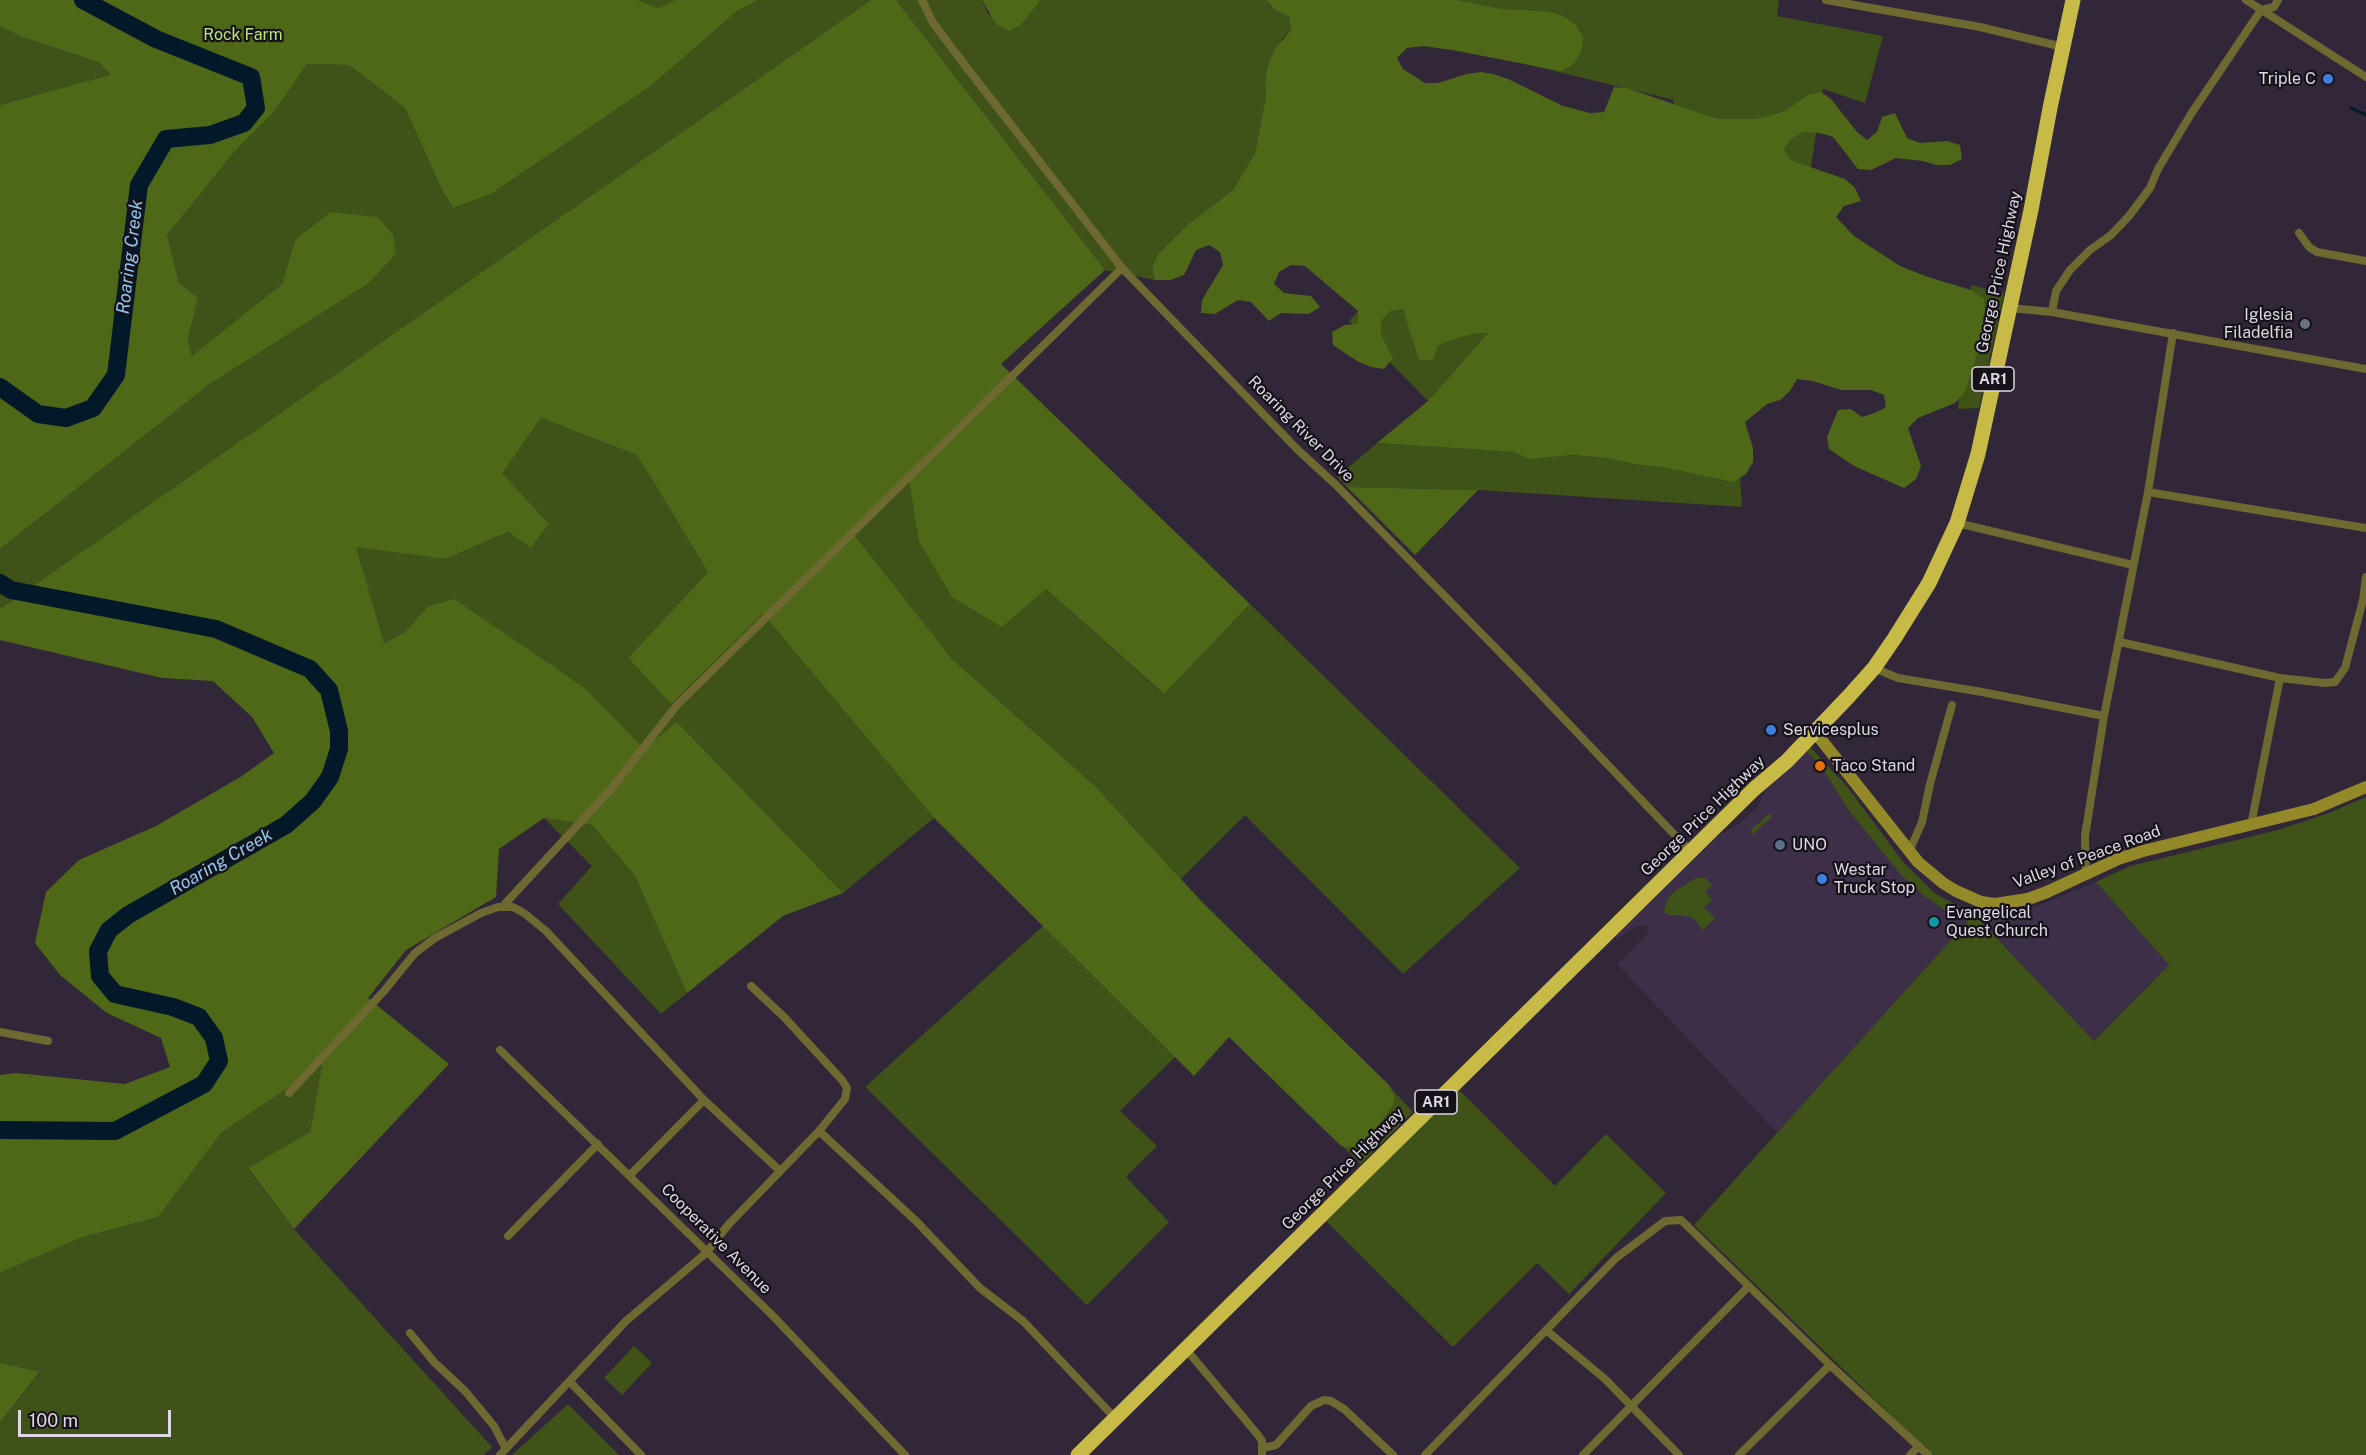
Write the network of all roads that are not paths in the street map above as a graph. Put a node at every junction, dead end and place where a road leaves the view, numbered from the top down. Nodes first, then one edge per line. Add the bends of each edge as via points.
1 (922, 0) edge
2 (1826, 0) edge
3 (2073, 0) edge
4 (2246, 0) edge
5 (2278, 0) edge
6 (2261, 10) junction
7 (2063, 47) junction
8 (2366, 77) edge
9 (2299, 233) dead end
10 (2366, 261) edge
11 (1122, 268) junction
12 (2010, 308) junction
13 (2052, 312) junction
14 (2173, 333) junction
15 (2366, 369) edge
16 (2148, 492) junction
17 (1957, 523) junction
18 (2366, 528) edge
19 (2133, 565) junction
20 (2366, 576) edge
21 (2364, 600) edge
22 (2120, 642) junction
23 (1874, 668) junction
24 (2280, 678) junction
25 (1952, 705) dead end
26 (2104, 716) junction
27 (1815, 732) junction
28 (2366, 787) edge
29 (2251, 825) junction
30 (1691, 852) junction
31 (1909, 852) junction
32 (2086, 874) junction
33 (502, 907) junction
34 (751, 986) dead end
35 (0, 1032) edge
36 (48, 1041) dead end
37 (500, 1050) dead end
38 (289, 1093) dead end
39 (704, 1100) junction
40 (819, 1131) junction
41 (598, 1144) junction
42 (778, 1170) junction
43 (630, 1175) junction
44 (508, 1236) dead end
45 (706, 1253) junction
46 (1749, 1286) junction
47 (1546, 1330) junction
48 (410, 1333) dead end
49 (1185, 1348) junction
50 (1830, 1365) junction
51 (570, 1382) junction
52 (1630, 1406) junction
53 (1115, 1419) junction
54 (1919, 1446) junction
55 (1262, 1451) edge
56 (503, 1452) edge
57 (641, 1455) edge
58 (905, 1455) edge
59 (1078, 1455) edge
60 (1393, 1455) edge
61 (1425, 1455) edge
62 (1582, 1455) edge
63 (1679, 1455) edge
64 (1739, 1455) edge
65 (1910, 1455) edge
66 (1928, 1455) edge

1 - 11 street, Roaring River Drive via 951,48
2 - 7 street via 1980,27
3 - 7 highway, George Price Highway / AR1
4 - 6 street
5 - 6 street via 2274,7
6 - 8 street
6 - 13 street via 2191,114 2150,188 2111,235 2070,270 2056,291
7 - 12 highway, George Price Highway / AR1
9 - 10 street via 2317,252
11 - 30 street, Roaring River Drive via 1526,678
11 - 33 street via 677,705 611,789
12 - 13 street
12 - 17 highway, George Price Highway / AR1 via 1978,454
13 - 14 street
14 - 15 street
14 - 16 street
16 - 18 street
16 - 19 street
17 - 19 street
17 - 23 highway, George Price Highway / AR1 via 1912,613
19 - 22 street
20 - 21 street
21 - 24 street via 2344,668 2335,682
22 - 24 street
22 - 26 street
23 - 26 street via 1898,678
23 - 27 highway, George Price Highway / AR1
24 - 29 street
25 - 31 street via 1922,822
26 - 32 street via 2085,836
27 - 30 highway, George Price Highway / AR1
27 - 31 street, Valley of Peace Road
28 - 29 street, Valley of Peace Road via 2314,809
29 - 32 street, Valley of Peace Road via 2143,850
30 - 49 highway, George Price Highway / AR1
31 - 32 street, Valley of Peace Road via 1943,883 1988,903 2028,899
33 - 38 street via 481,913 415,953
33 - 39 street via 524,913 546,931
34 - 40 street via 847,1088 845,1099
35 - 36 street
37 - 41 street, Cooperative Avenue
39 - 42 street
39 - 43 street
40 - 42 street
40 - 53 street via 916,1221 980,1288 1023,1320
41 - 43 street, Cooperative Avenue
41 - 44 street
42 - 45 street
43 - 45 street, Cooperative Avenue
45 - 51 street via 626,1321
45 - 58 street, Cooperative Avenue via 773,1316
46 - 47 street via 1681,1220 1665,1221 1616,1258
46 - 50 street
46 - 52 street
47 - 52 street via 1605,1379
47 - 61 street
48 - 56 street via 494,1426
49 - 53 highway, George Price Highway / AR1
49 - 55 street via 1253,1428 1262,1441
50 - 54 street
50 - 64 street
51 - 56 street
51 - 57 street
52 - 62 street
52 - 63 street
53 - 59 highway, George Price Highway / AR1
54 - 65 street
54 - 66 street
55 - 60 street via 1276,1445 1311,1406 1324,1400 1344,1409

